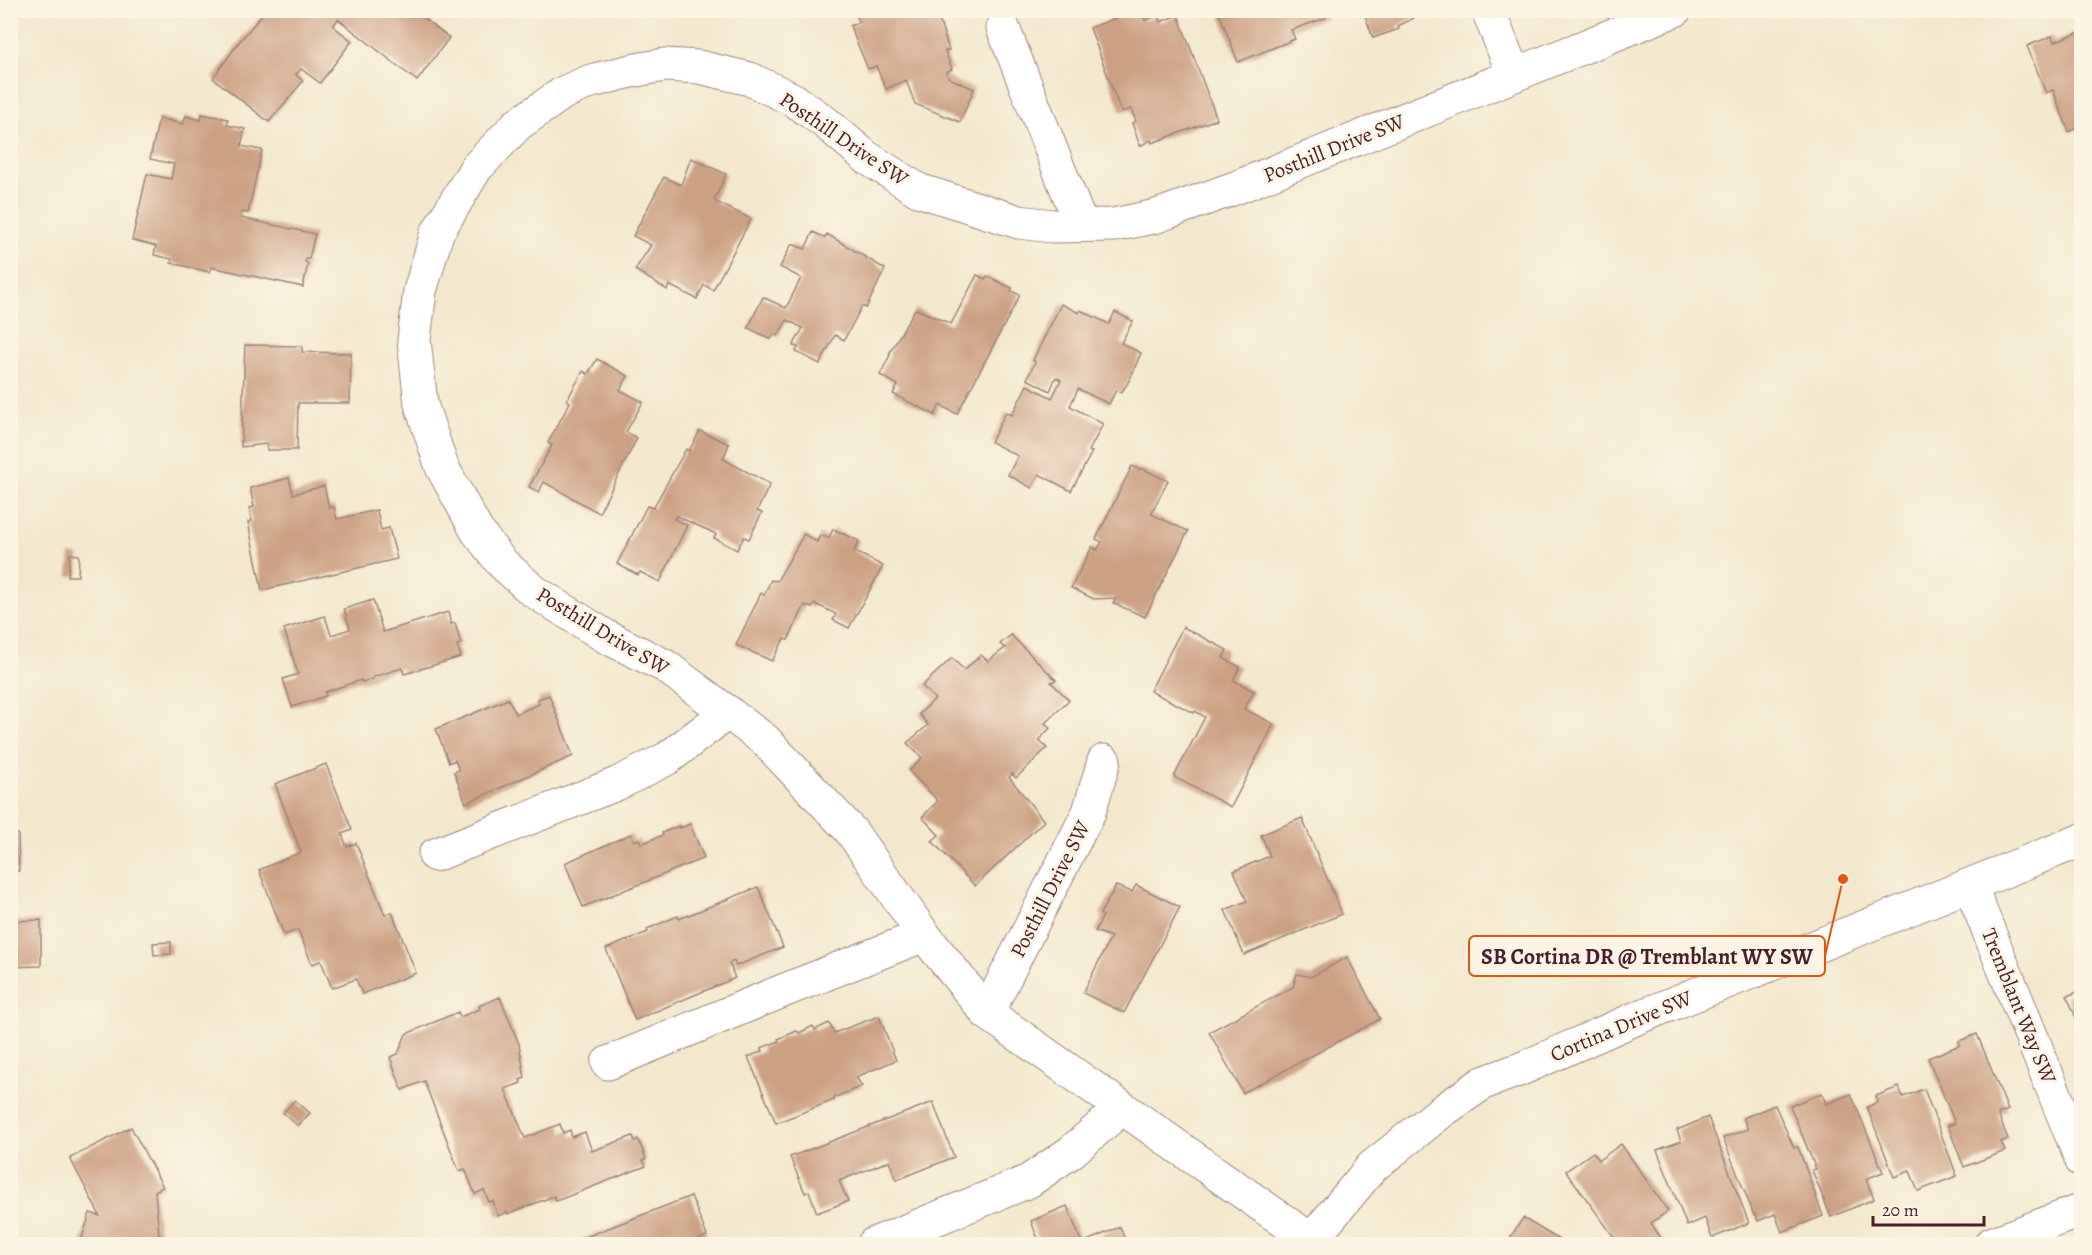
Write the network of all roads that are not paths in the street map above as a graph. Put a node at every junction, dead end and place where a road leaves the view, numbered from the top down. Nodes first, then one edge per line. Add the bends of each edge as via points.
1 (1488, 10) edge
2 (1675, 10) edge
3 (1003, 28) dead end
4 (1514, 75) junction
5 (1081, 225) junction
6 (728, 712) junction
7 (1104, 761) dead end
8 (2082, 840) edge
9 (435, 855) dead end
10 (1970, 885) junction
11 (924, 935) junction
12 (987, 1013) junction
13 (608, 1063) dead end
14 (1122, 1108) junction
15 (2082, 1161) edge
16 (2082, 1210) edge
17 (1310, 1242) edge
18 (874, 1245) edge
19 (1990, 1245) edge

1 - 4 street
2 - 4 street, Posthill Drive SW
3 - 5 street
4 - 5 street, Posthill Drive SW via 1156,216 1114,225
5 - 6 street, Posthill Drive SW via 1019,222 918,190 866,157 794,100 750,79 699,67 664,65 632,70 563,93 516,125 476,168 437,232 420,291 414,340 421,404 442,467 477,531 502,563 532,590 604,636 664,666
6 - 9 street via 649,769
6 - 11 street, Posthill Drive SW via 765,740 851,831
7 - 12 street, Posthill Drive SW via 1089,812
8 - 10 street, Cortina Drive SW
10 - 15 street, Tremblant Way SW
10 - 17 street, Cortina Drive SW via 1484,1083 1372,1167
11 - 12 street, Posthill Drive SW
11 - 13 street
12 - 14 street, Posthill Drive SW
14 - 17 street, Posthill Drive SW
14 - 18 street via 1071,1152 1029,1181
16 - 19 street

